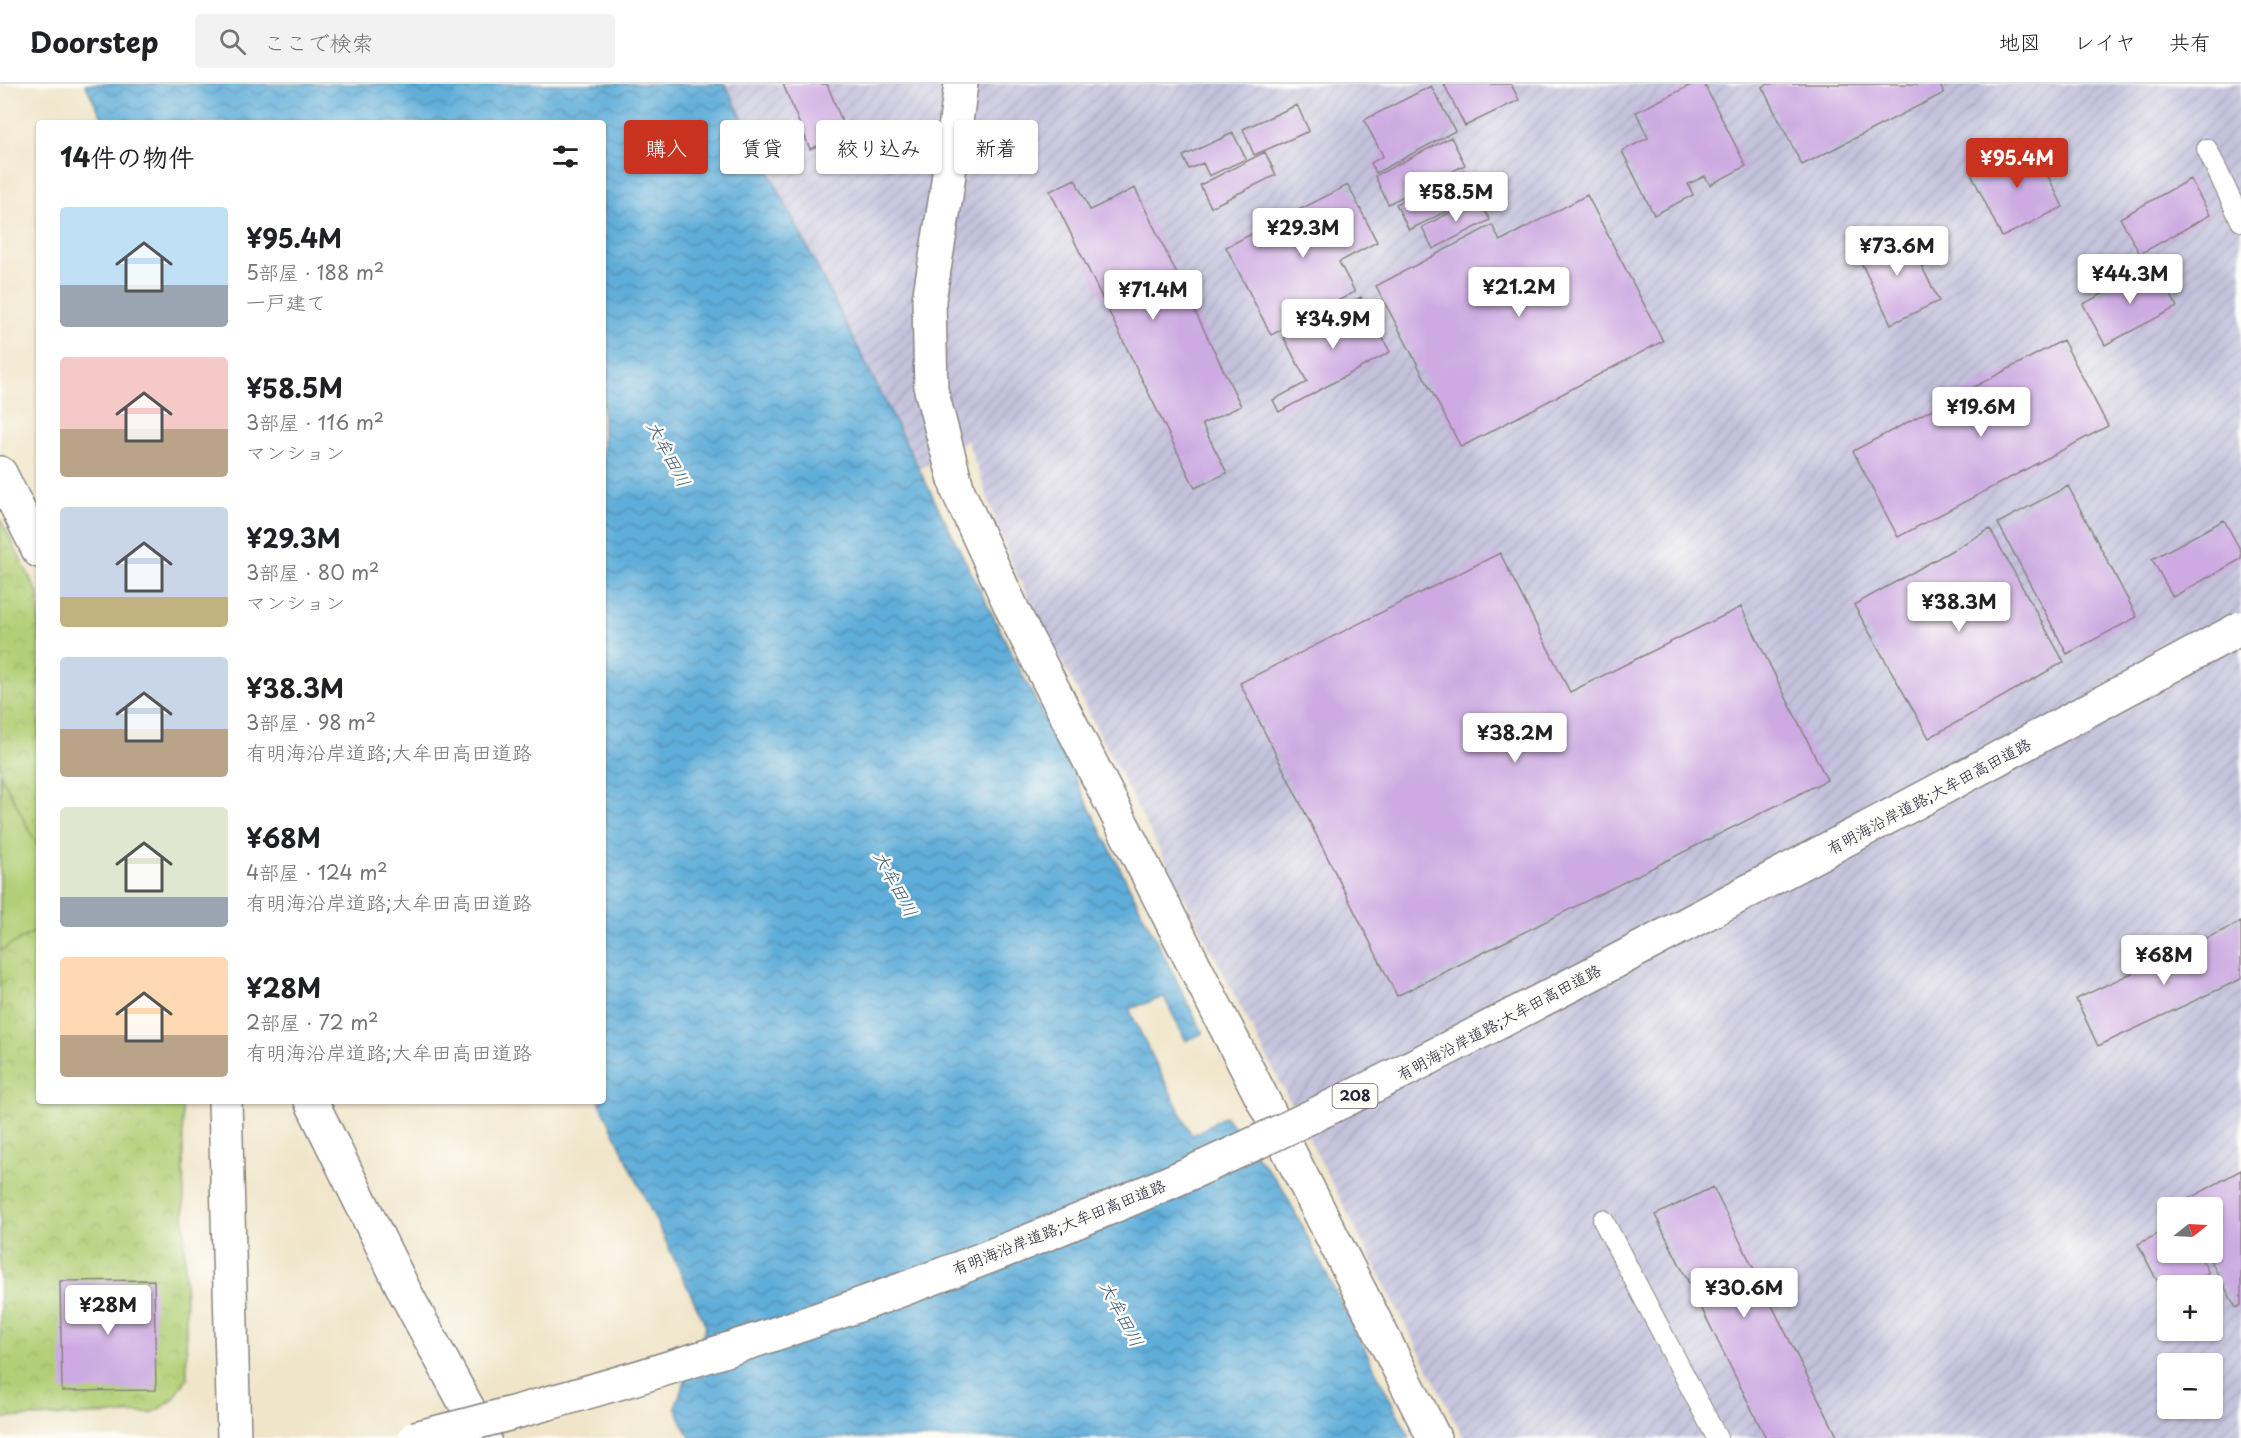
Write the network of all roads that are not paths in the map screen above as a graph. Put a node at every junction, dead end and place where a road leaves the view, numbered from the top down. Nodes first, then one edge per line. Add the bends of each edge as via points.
1 (961, 84) edge
2 (2207, 149) dead end
3 (2241, 221) edge
4 (0, 473) edge
5 (36, 545) edge
6 (2241, 628) edge
7 (225, 1104) edge
8 (312, 1104) edge
9 (1603, 1220) dead end
10 (234, 1438) edge
11 (415, 1438) edge
12 (484, 1438) edge
13 (1434, 1438) edge
14 (1717, 1438) edge

1 - 13 main road via 929,300 931,390 958,490 1014,613
2 - 3 lane
4 - 5 main road
6 - 11 main road, 有明海沿岸道路;大牟田高田道路 / 208, bridge via 1401,1074 1177,1179 967,1266 744,1345 522,1412
7 - 10 main road
8 - 12 main road via 406,1294
9 - 14 lane

